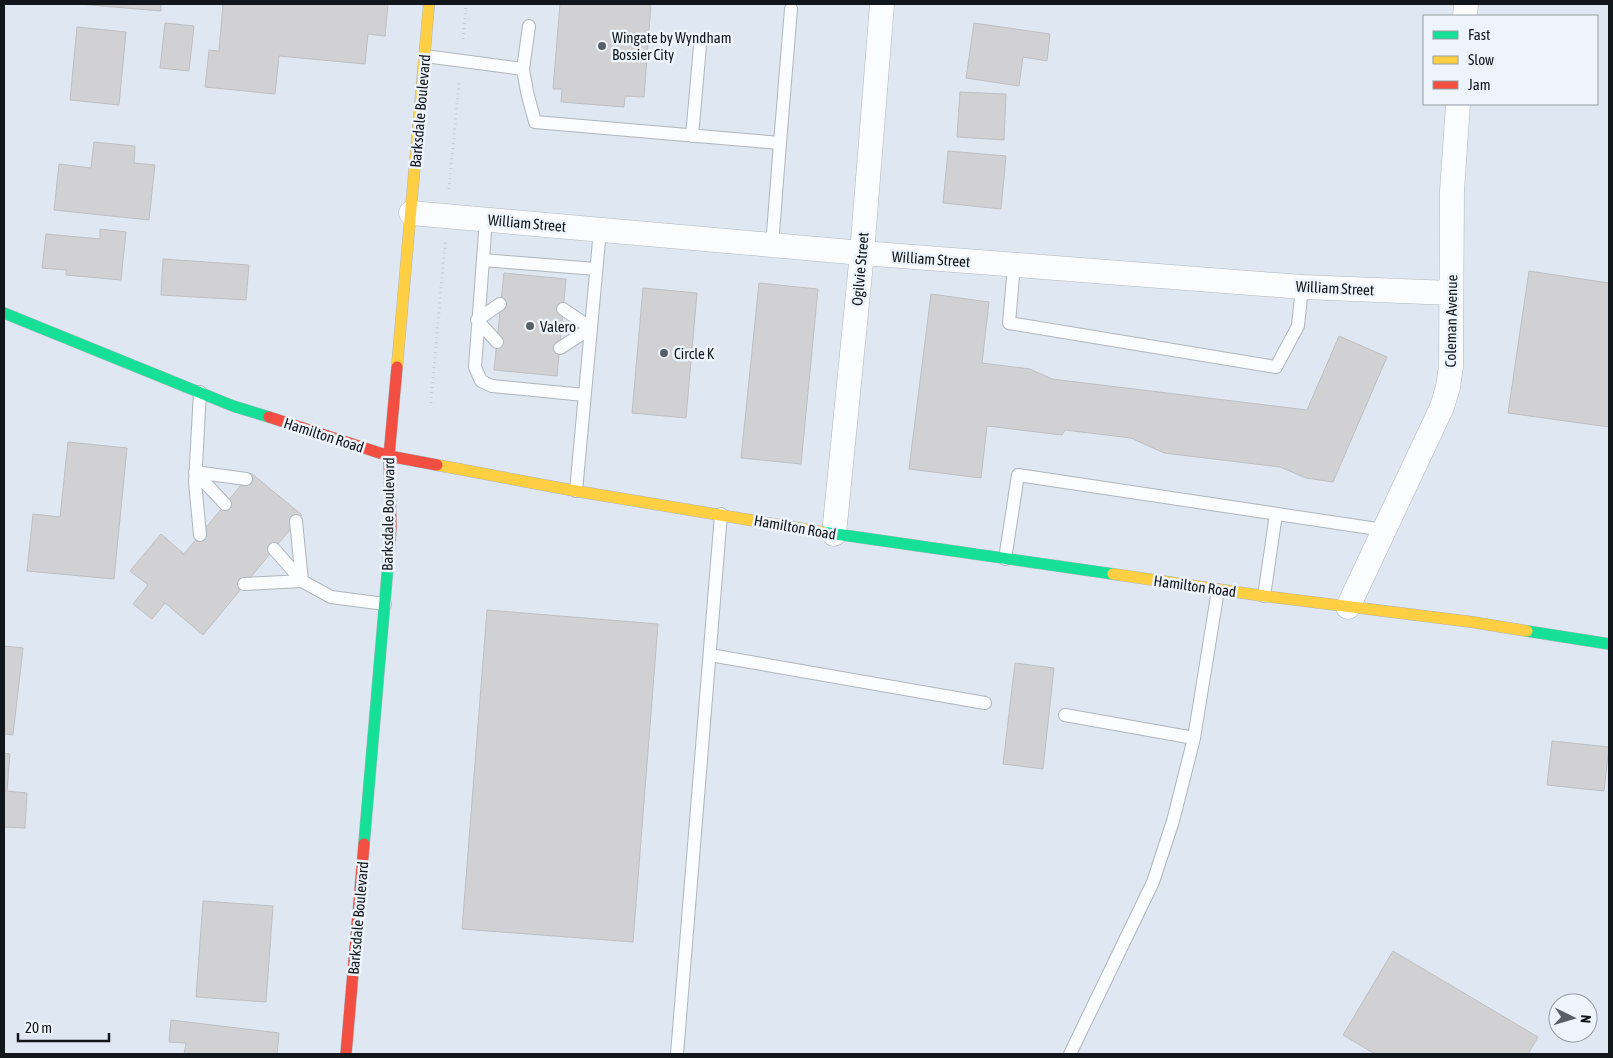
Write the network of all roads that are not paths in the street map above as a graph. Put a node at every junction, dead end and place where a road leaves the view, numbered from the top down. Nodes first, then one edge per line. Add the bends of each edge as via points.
1 (429, 4) edge
2 (882, 4) edge
3 (791, 9) dead end
4 (529, 26) dead end
5 (700, 46) dead end
6 (425, 56) junction
7 (524, 69) junction
8 (1458, 105) edge
9 (692, 136) junction
10 (780, 143) junction
11 (411, 213) junction
12 (486, 219) junction
13 (600, 230) junction
14 (772, 246) junction
15 (862, 254) junction
16 (483, 260) junction
17 (1014, 265) junction
18 (596, 269) junction
19 (1302, 287) junction
20 (1451, 293) junction
21 (500, 304) dead end
22 (564, 309) dead end
23 (4, 312) edge
24 (477, 320) junction
25 (591, 328) junction
26 (497, 342) dead end
27 (560, 348) dead end
28 (200, 392) junction
29 (584, 394) junction
30 (389, 456) junction
31 (196, 472) junction
32 (246, 479) dead end
33 (576, 491) junction
34 (225, 504) dead end
35 (721, 514) junction
36 (1276, 514) junction
37 (296, 521) dead end
38 (1384, 530) junction
39 (834, 534) junction
40 (200, 535) dead end
41 (274, 549) dead end
42 (1005, 559) junction
43 (302, 581) junction
44 (244, 584) dead end
45 (1218, 590) junction
46 (1264, 596) junction
47 (385, 604) junction
48 (1348, 607) junction
49 (1609, 644) edge
50 (710, 655) junction
51 (985, 703) dead end
52 (1065, 715) dead end
53 (1194, 738) junction
54 (346, 1054) edge
55 (677, 1054) edge
56 (1070, 1054) edge

1 - 6 main road, Barksdale Boulevard
2 - 15 street, Ogilvie Street
3 - 10 lane
4 - 7 lane
5 - 9 lane
6 - 7 lane
6 - 11 main road, Barksdale Boulevard
7 - 9 lane via 535,122
8 - 20 street, Coleman Avenue via 1452,191
9 - 10 lane
10 - 14 lane
11 - 12 street, William Street
11 - 30 main road, Barksdale Boulevard
12 - 13 street, William Street
12 - 16 lane
13 - 14 street, William Street
13 - 18 lane
14 - 15 street, William Street
15 - 17 street, William Street
15 - 39 street, Ogilvie Street
16 - 18 lane
16 - 24 lane
17 - 19 street, William Street
17 - 19 lane via 1010,323 1276,367 1298,326
18 - 25 lane
19 - 20 street, William Street
20 - 38 street, Coleman Avenue via 1448,387 1442,407
21 - 24 lane
22 - 25 lane
23 - 28 main road, Hamilton Road
24 - 26 lane
24 - 29 lane via 474,367 482,381 492,386
25 - 27 lane
25 - 29 lane
28 - 30 main road, Hamilton Road via 233,406
28 - 31 lane
29 - 33 lane
30 - 33 main road, Hamilton Road
30 - 47 main road, Barksdale Boulevard via 392,527
31 - 32 lane
31 - 34 lane
31 - 40 lane
33 - 35 main road, Hamilton Road
35 - 39 main road, Hamilton Road
35 - 50 lane
36 - 38 lane
36 - 42 lane via 1018,475
36 - 46 lane
37 - 43 lane
38 - 48 street, Coleman Avenue
39 - 42 main road, Hamilton Road
41 - 43 lane
42 - 45 main road, Hamilton Road
43 - 44 lane
43 - 47 lane via 331,597
45 - 46 main road, Hamilton Road
45 - 53 lane
46 - 48 main road, Hamilton Road
47 - 54 main road, Barksdale Boulevard
48 - 49 main road, Hamilton Road via 1472,622
50 - 51 lane
50 - 55 lane
52 - 53 lane
53 - 56 lane via 1173,821 1153,882

